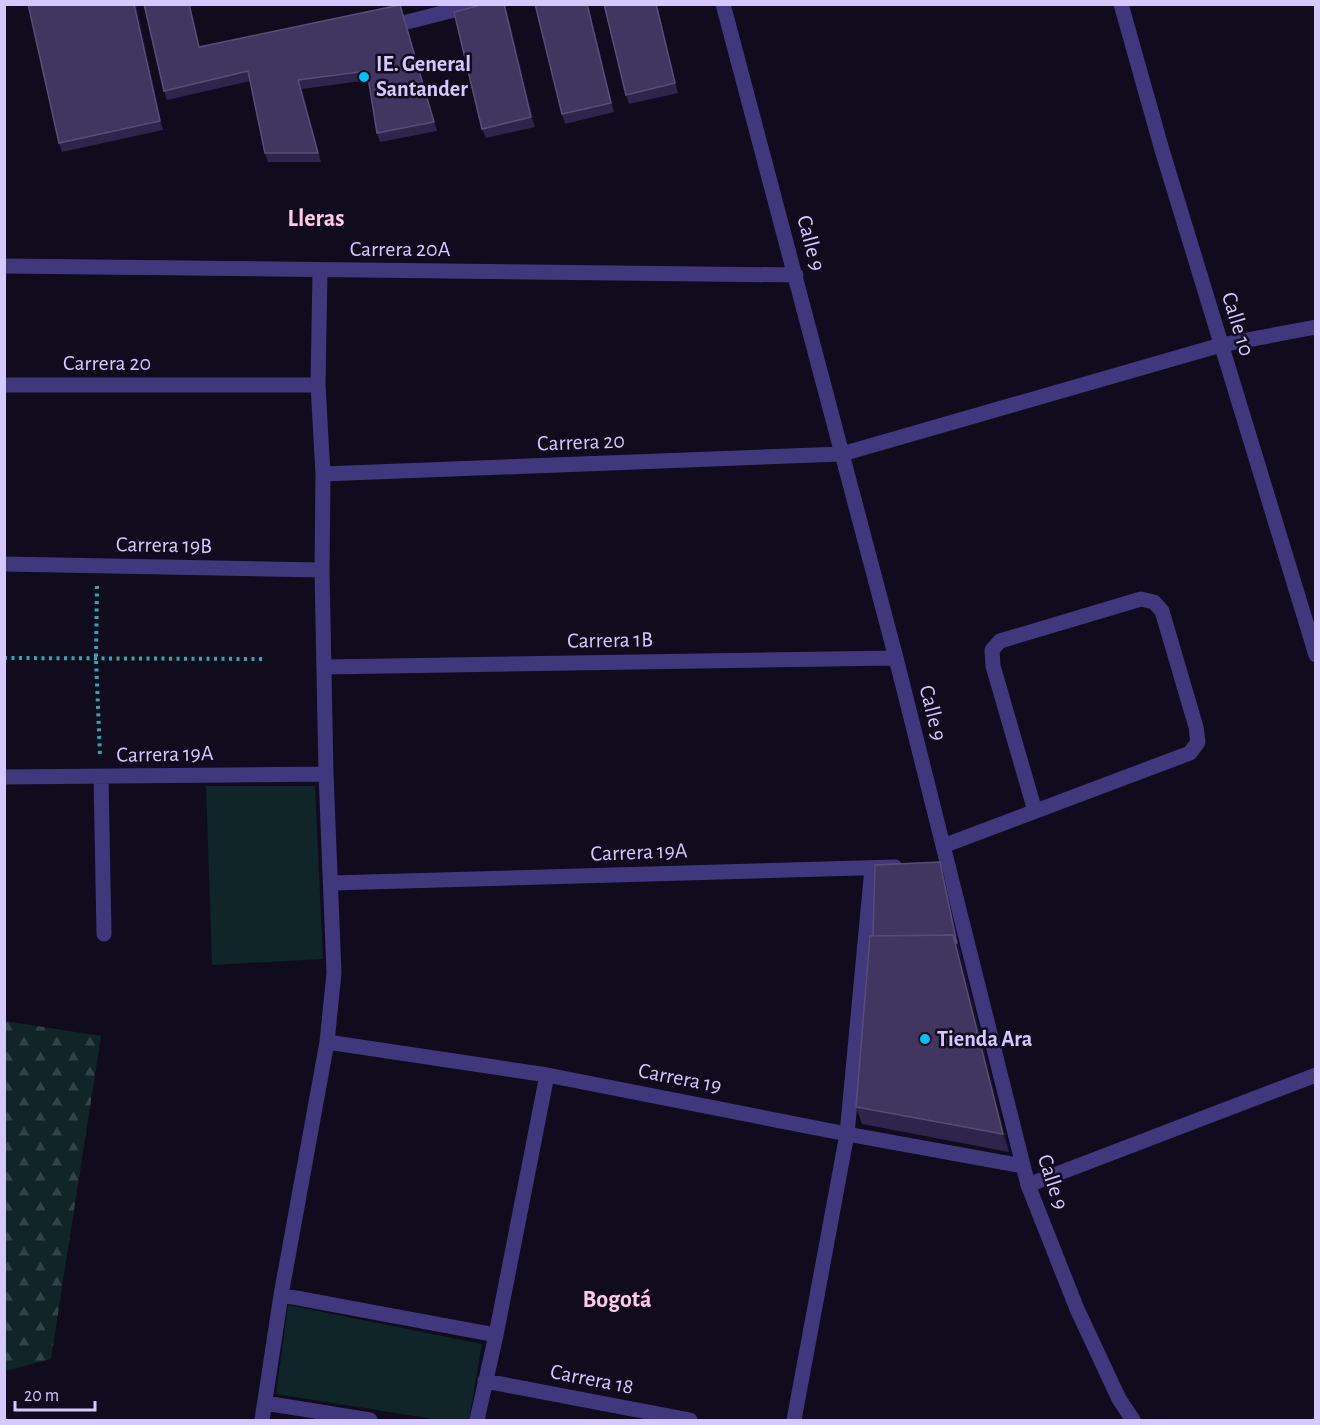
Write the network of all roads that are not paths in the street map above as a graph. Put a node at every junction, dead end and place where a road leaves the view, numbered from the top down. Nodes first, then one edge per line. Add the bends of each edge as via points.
1 (478, 4) edge
2 (723, 4) edge
3 (1121, 4) edge
4 (406, 22) edge
5 (4, 266) edge
6 (320, 271) junction
7 (796, 275) junction
8 (1316, 327) edge
9 (1221, 345) junction
10 (4, 385) edge
11 (318, 385) junction
12 (842, 454) junction
13 (323, 474) junction
14 (4, 564) edge
15 (322, 570) junction
16 (1316, 655) edge
17 (896, 658) junction
18 (325, 667) junction
19 (326, 774) junction
20 (4, 777) edge
21 (100, 777) junction
22 (1035, 812) junction
23 (943, 846) junction
24 (905, 867) edge
25 (872, 868) junction
26 (332, 883) junction
27 (104, 934) dead end
28 (327, 1042) junction
29 (548, 1075) junction
30 (1316, 1075) edge
31 (847, 1134) junction
32 (1023, 1166) junction
33 (1028, 1185) junction
34 (281, 1295) junction
35 (496, 1335) junction
36 (485, 1381) junction
37 (265, 1403) junction
38 (262, 1420) edge
39 (370, 1420) edge
40 (477, 1420) edge
41 (690, 1420) edge
42 (794, 1420) edge
43 (1133, 1420) edge

1 - 4 street
2 - 7 street, Calle 9
3 - 9 street, Calle 10
5 - 6 street, Carrera 20A
6 - 7 street, Carrera 20A
6 - 11 street
7 - 12 street, Calle 9
8 - 9 street, Carrera 20
9 - 12 street, Carrera 20
9 - 16 street, Calle 10
10 - 11 street, Carrera 20
11 - 13 street
12 - 13 street, Carrera 20
12 - 17 street, Calle 9
13 - 15 street
14 - 15 street, Carrera 19B
15 - 18 street
17 - 18 street, Carrera 1B
17 - 23 street, Calle 9
18 - 19 street
19 - 21 street, Carrera 19A
19 - 26 street
20 - 21 street, Carrera 19A
21 - 27 street
22 - 22 street via 1190,753 1198,742 1162,611 1154,602 1141,599 1000,641 992,650 993,666
22 - 23 street
23 - 32 street, Calle 9 via 942,865
24 - 25 street, Carrera 19A
25 - 26 street, Carrera 19A
25 - 31 street
26 - 28 street via 334,973
28 - 29 street, Carrera 19
28 - 34 street
29 - 31 street, Carrera 19
29 - 35 street
30 - 33 street
31 - 32 street, Carrera 19
31 - 42 street
32 - 33 street, Calle 9
33 - 43 street, Calle 9 via 1077,1309 1119,1399
34 - 35 street
34 - 37 street
35 - 36 street
36 - 40 street
36 - 41 street, Carrera 18
37 - 38 street
37 - 39 street

